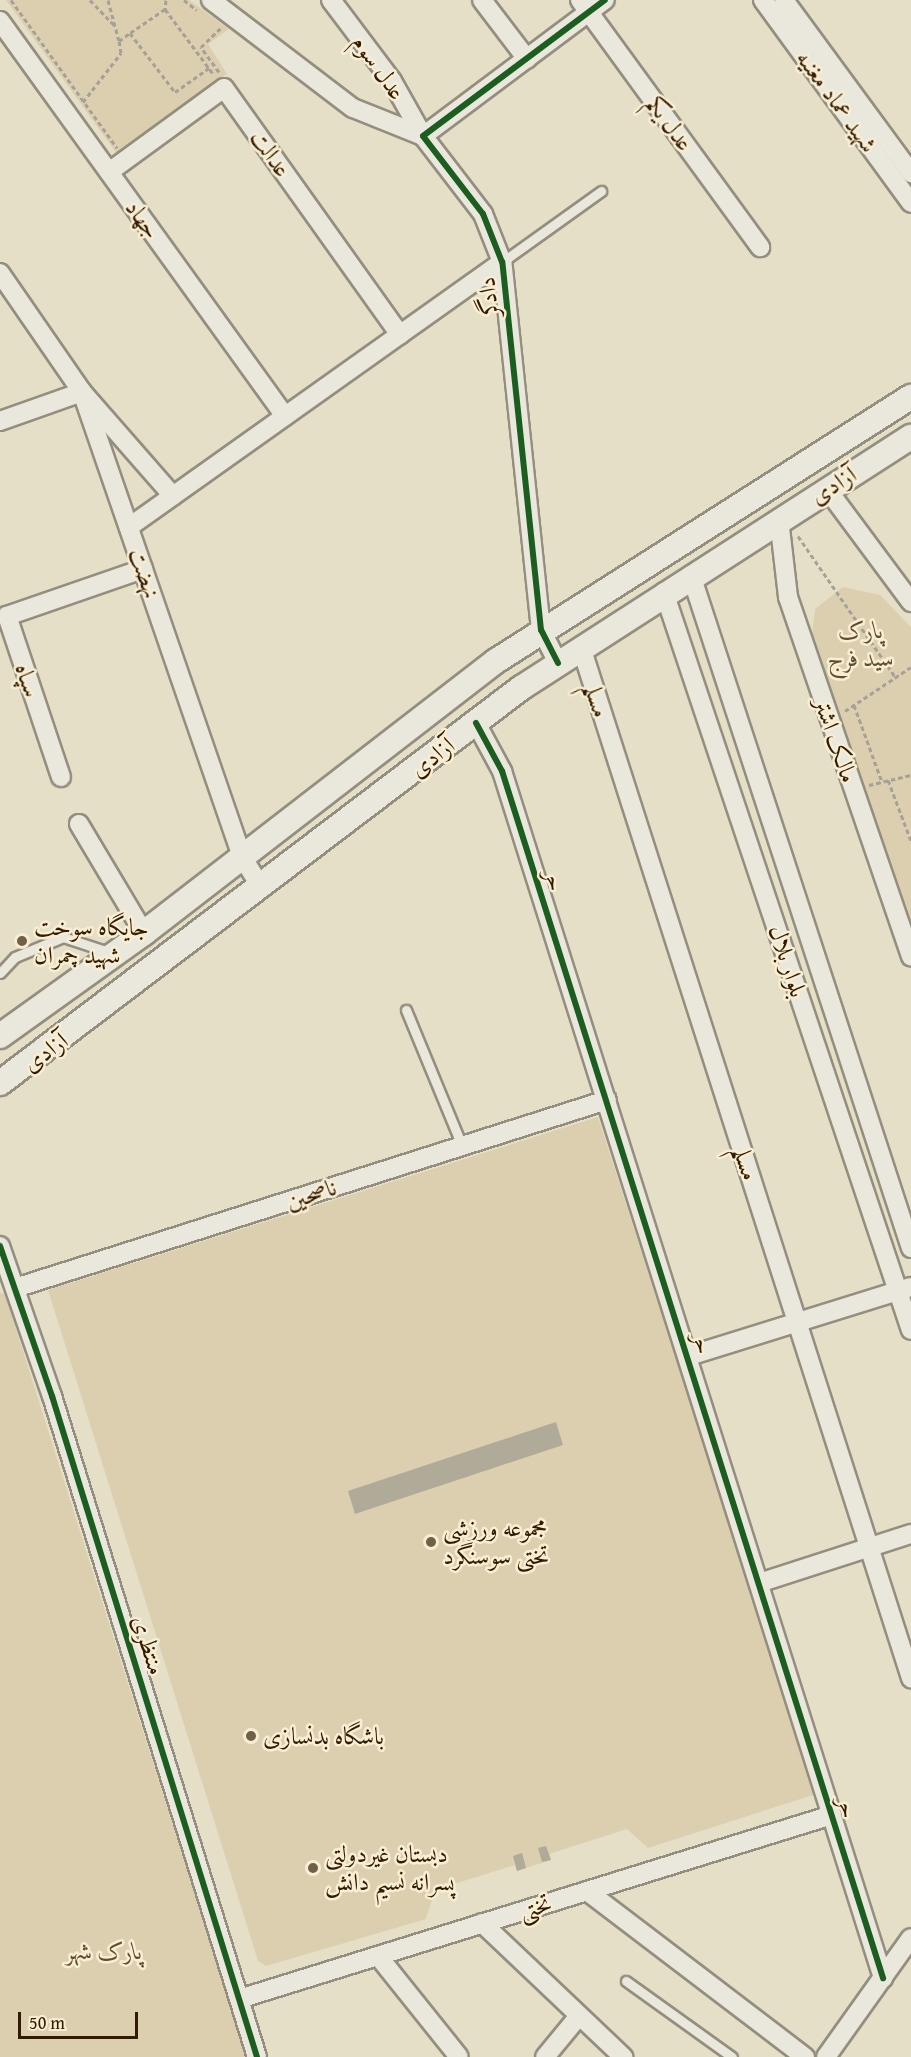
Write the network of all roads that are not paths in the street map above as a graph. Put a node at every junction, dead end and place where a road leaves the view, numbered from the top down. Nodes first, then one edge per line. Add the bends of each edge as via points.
1 (331, 0) edge
2 (482, 0) edge
3 (604, 0) edge
4 (763, 0) edge
5 (784, 0) edge
6 (207, 7) edge
7 (585, 7) edge
8 (0, 21) edge
9 (527, 59) junction
10 (423, 136) junction
11 (109, 172) junction
12 (911, 172) edge
13 (601, 191) dead end
14 (911, 202) edge
15 (760, 247) dead end
16 (502, 262) junction
17 (0, 273) edge
18 (400, 335) junction
19 (82, 392) junction
20 (911, 398) edge
21 (285, 416) junction
22 (0, 421) edge
23 (911, 437) edge
24 (827, 489) junction
25 (173, 496) junction
26 (782, 517) junction
27 (129, 527) junction
28 (143, 569) junction
29 (691, 575) junction
30 (664, 592) junction
31 (911, 602) edge
32 (4, 617) edge
33 (541, 630) junction
34 (580, 647) junction
35 (558, 663) junction
36 (476, 723) junction
37 (61, 777) dead end
38 (79, 824) dead end
39 (241, 855) junction
40 (262, 888) junction
41 (144, 933) junction
42 (115, 953) junction
43 (911, 957) edge
44 (0, 973) edge
45 (406, 1010) dead end
46 (0, 1036) edge
47 (0, 1083) edge
48 (607, 1100) junction
49 (462, 1146) junction
50 (0, 1246) edge
51 (911, 1248) edge
52 (15, 1288) junction
53 (904, 1289) edge
54 (797, 1322) junction
55 (911, 1330) edge
56 (689, 1356) junction
57 (911, 1534) edge
58 (869, 1547) junction
59 (759, 1584) junction
60 (911, 1678) edge
61 (832, 1815) junction
62 (587, 1891) junction
63 (482, 1923) junction
64 (911, 1938) edge
65 (378, 1956) junction
66 (883, 1978) junction
67 (626, 1981) dead end
68 (239, 1999) junction
69 (578, 2017) junction
70 (835, 2054) edge
71 (257, 2057) edge
72 (459, 2057) edge
73 (545, 2057) edge
74 (623, 2057) edge
75 (732, 2057) edge
76 (805, 2057) edge

1 - 10 street, عدل سوم via 392,81
2 - 9 street
3 - 7 street
4 - 14 street, شهید عماد مغنیه
5 - 12 street, شهید عماد مغنیه
6 - 10 street via 353,108
7 - 9 street
7 - 15 street, عدل یکم
8 - 11 street, جهاد
9 - 10 street
10 - 16 street, دادگر via 483,214
11 - 18 street, عدالت via 216,83
11 - 21 street, جهاد
13 - 16 lane
16 - 18 street
16 - 33 street, دادگر
17 - 19 street, نهضت
18 - 21 street
19 - 22 street
19 - 25 street
19 - 27 street, نهضت
20 - 33 main road, آزادی
21 - 25 street
23 - 24 main road, آزادی
24 - 26 main road, آزادی
24 - 31 street
25 - 27 street
26 - 29 main road, آزادی
26 - 43 street, مالک اشتر via 788,597
27 - 28 street, نهضت
28 - 32 street, سپاه
28 - 39 street, نهضت
29 - 30 main road, آزادی
29 - 51 street, بلوار بلال
30 - 34 main road, آزادی
30 - 53 street, بلوار بلال
32 - 37 street, سپاه
33 - 35 street, دادگر
33 - 39 main road, آزادی
34 - 35 main road, آزادی
34 - 54 street, مسلم
35 - 36 main road, آزادی
36 - 40 main road, آزادی
36 - 48 street, حر via 502,771
38 - 41 street
39 - 40 street, نهضت
39 - 41 main road, آزادی
40 - 47 main road, آزادی
41 - 42 main road, آزادی
42 - 44 lane via 63,937 15,957
42 - 46 main road, آزادی
45 - 49 lane
48 - 49 street, ناصحین
48 - 56 street, حر
49 - 52 street, ناصحین
50 - 52 street, منتظری
52 - 68 street, منتظری
53 - 54 street
53 - 55 street, بلوار بلال
54 - 56 street
54 - 58 street, مسلم
56 - 59 street, حر
57 - 58 street
58 - 59 street
58 - 60 street, مسلم
59 - 61 street, حر
61 - 62 street, تختی
61 - 66 street, حر
62 - 63 street, تختی
62 - 76 street
63 - 65 street, تختی
63 - 69 street
64 - 66 street
65 - 68 street, تختی
65 - 72 street
66 - 70 street
67 - 75 lane
68 - 71 street, منتظری
69 - 73 street
69 - 74 street

